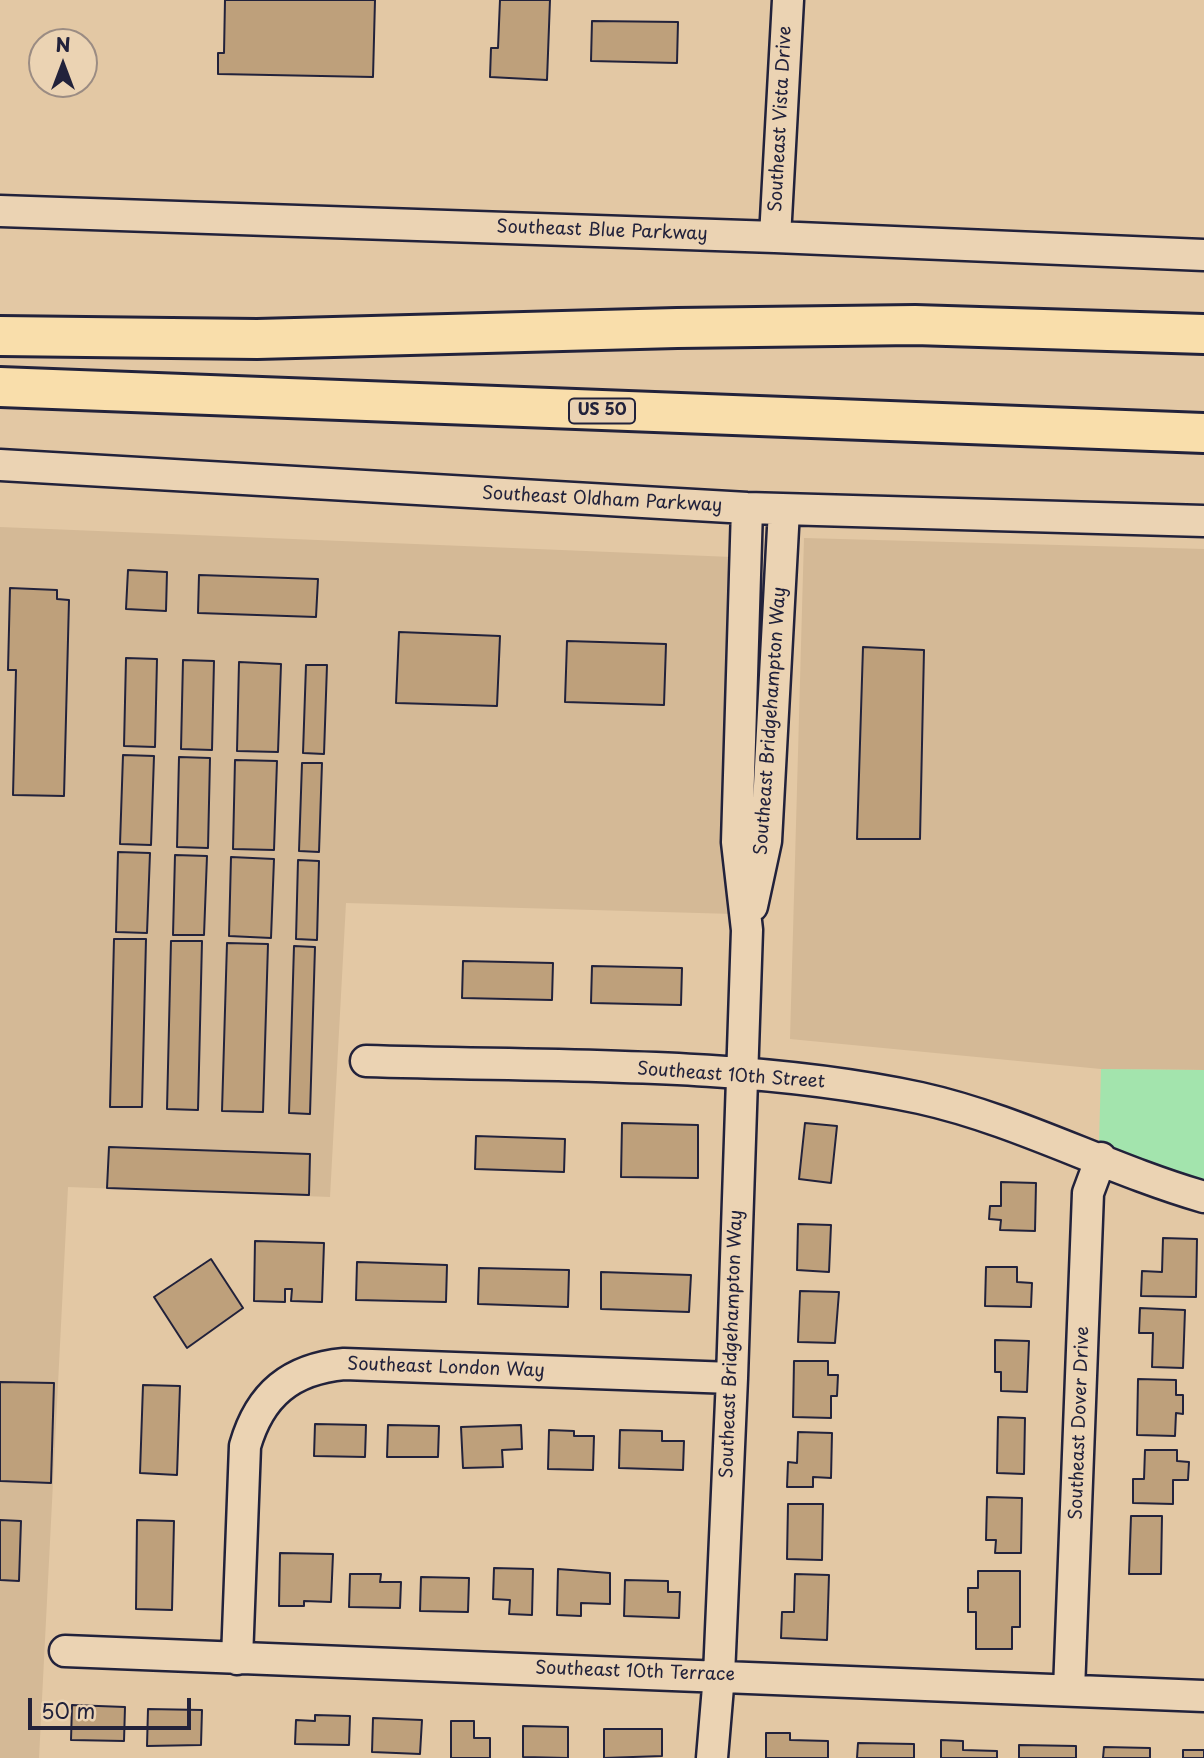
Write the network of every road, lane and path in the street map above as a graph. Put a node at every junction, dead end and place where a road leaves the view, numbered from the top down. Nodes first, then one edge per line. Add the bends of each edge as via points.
1 (788, 0) edge
2 (0, 211) edge
3 (775, 237) junction
4 (1204, 255) edge
5 (1204, 334) edge
6 (0, 336) edge
7 (0, 387) edge
8 (1204, 433) edge
9 (0, 465) edge
10 (747, 508) junction
11 (784, 510) junction
12 (1204, 521) edge
13 (747, 930) junction
14 (366, 1061) dead end
15 (742, 1073) junction
16 (1101, 1158) junction
17 (1204, 1197) edge
18 (732, 1378) junction
19 (65, 1651) dead end
20 (237, 1659) junction
21 (719, 1675) junction
22 (1069, 1690) junction
23 (1204, 1696) edge
24 (712, 1758) edge

1 - 3 street, Southeast Vista Drive
2 - 3 street, Southeast Blue Parkway
3 - 4 street, Southeast Blue Parkway
5 - 6 highway via 915,325 257,339
7 - 8 highway, US 50
9 - 10 street, Southeast Oldham Parkway
10 - 11 street, Southeast Oldham Parkway
10 - 13 street, Southeast Bridgehampton Way via 737,842
11 - 12 street, Southeast Oldham Parkway
11 - 13 street, Southeast Bridgehampton Way via 766,841
13 - 15 street, Southeast Bridgehampton Way
14 - 15 street, Southeast 10th Street
15 - 16 street, Southeast 10th Street via 821,1080 922,1099 1032,1131
15 - 18 street, Southeast Bridgehampton Way
16 - 17 street, Southeast 10th Street
16 - 22 street, Southeast Dover Drive via 1088,1193
18 - 20 street, Southeast London Way via 344,1364 321,1366 295,1377 270,1395 252,1421 245,1446
18 - 21 street, Southeast Bridgehampton Way
19 - 20 street, Southeast 10th Terrace
20 - 21 street, Southeast 10th Terrace
21 - 22 street, Southeast 10th Terrace
21 - 24 street, Southeast Bridgehampton Way
22 - 23 street, Southeast 10th Terrace

